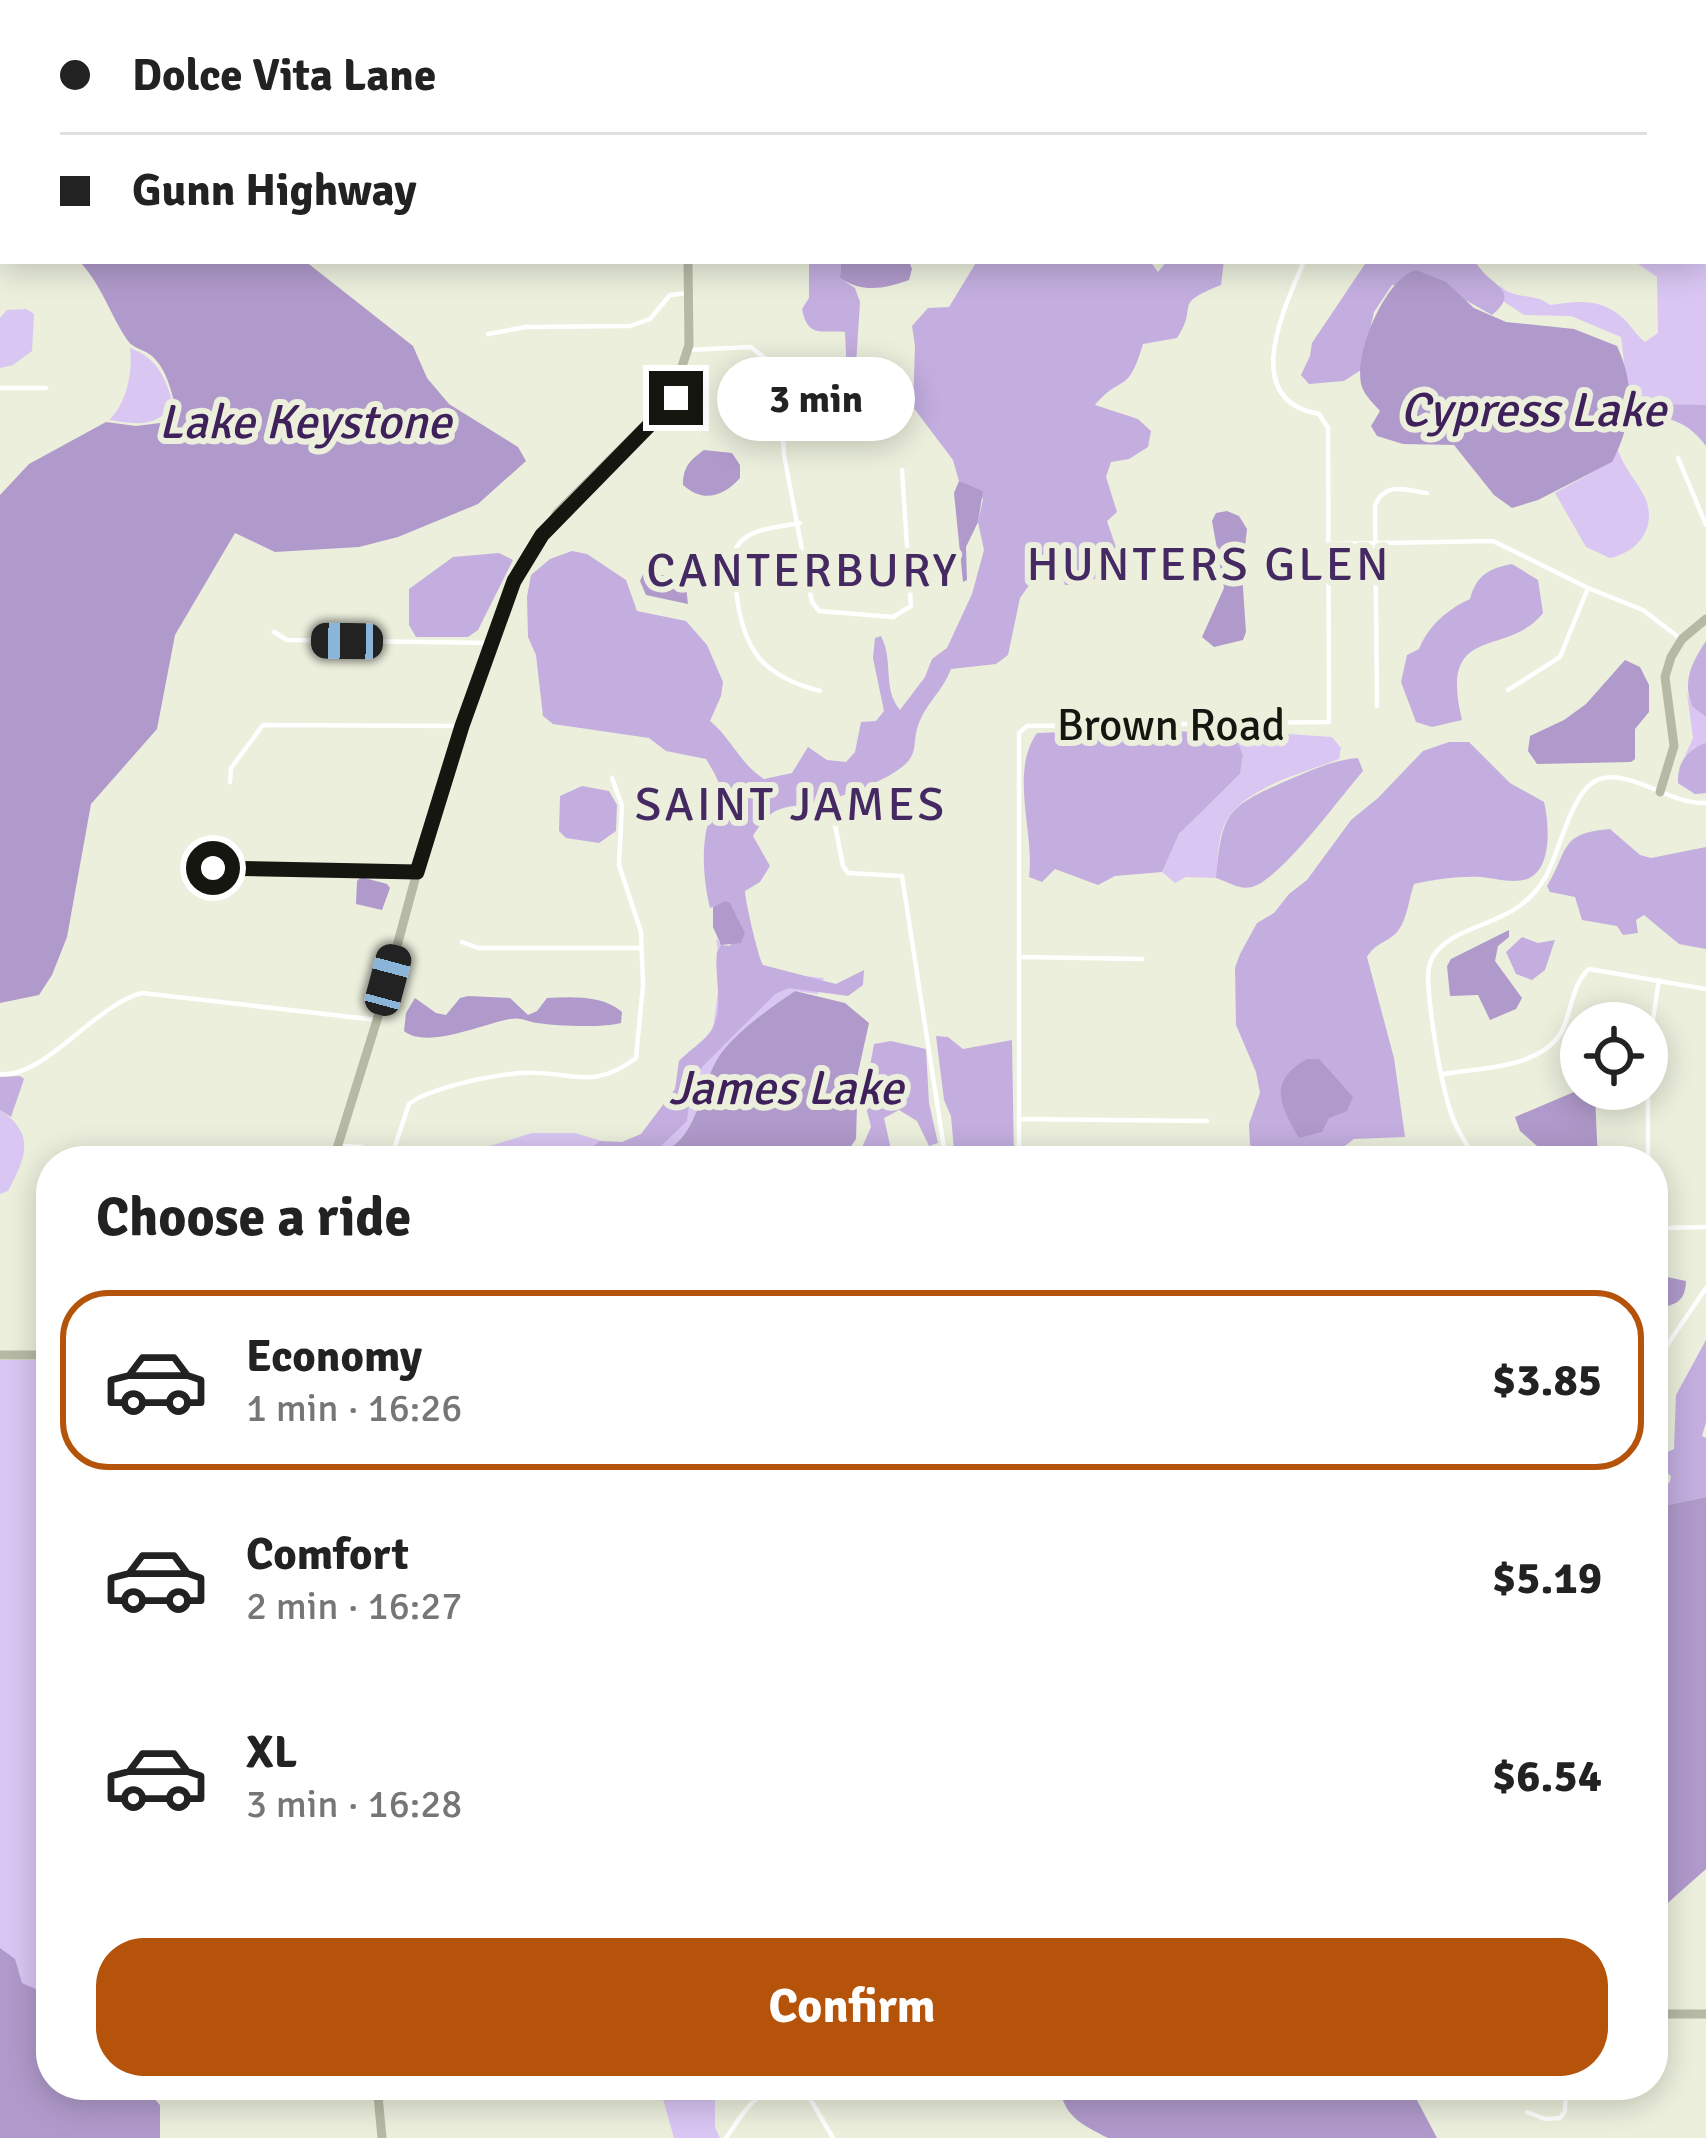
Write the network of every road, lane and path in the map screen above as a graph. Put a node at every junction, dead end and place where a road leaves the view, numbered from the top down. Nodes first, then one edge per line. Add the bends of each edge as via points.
1 (692, 264) edge
2 (692, 264) edge
3 (1303, 264) edge
4 (689, 293) junction
5 (488, 334) dead end
6 (691, 350) junction
7 (0, 388) edge
8 (46, 388) dead end
9 (1678, 458) dead end
10 (902, 470) dead end
11 (1426, 494) dead end
12 (800, 524) junction
13 (1706, 525) edge
14 (1328, 544) junction
15 (1376, 544) junction
16 (1588, 588) junction
17 (1706, 620) edge
18 (274, 632) dead end
19 (1682, 640) junction
20 (492, 643) junction
21 (1508, 689) dead end
22 (820, 691) dead end
23 (1377, 706) dead end
24 (462, 726) junction
25 (612, 778) dead end
26 (230, 782) dead end
27 (1660, 792) junction
28 (1706, 803) edge
29 (793, 811) dead end
30 (213, 868) dead end
31 (417, 872) junction
32 (462, 942) dead end
33 (639, 948) junction
34 (1021, 957) junction
35 (1142, 958) dead end
36 (1659, 980) junction
37 (1706, 989) edge
38 (377, 1020) junction
39 (0, 1074) edge
40 (1444, 1074) junction
41 (1019, 1119) junction
42 (1207, 1120) dead end
43 (338, 1146) edge
44 (395, 1146) edge
45 (944, 1146) edge
46 (1019, 1146) edge
47 (1467, 1146) edge
48 (1648, 1146) edge
49 (1706, 1227) edge
50 (1668, 1228) edge
51 (1706, 1288) edge
52 (1668, 1344) edge
53 (0, 1355) edge
54 (36, 1355) edge
55 (1668, 2014) edge
56 (1706, 2014) edge
57 (378, 2100) edge
58 (755, 2100) edge
59 (811, 2100) edge
60 (1565, 2100) edge
61 (1527, 2113) dead end
62 (382, 2138) edge
63 (726, 2138) edge
64 (833, 2138) edge

1 - 4 main road
2 - 6 main road
3 - 14 street, Brown Road via 1274,361 1285,402 1319,414 1328,428
4 - 5 street via 670,295 650,319 630,326
4 - 6 main road
6 - 12 street via 749,347 772,364
6 - 20 main road via 683,386 665,412 542,535
7 - 8 street
9 - 13 street
10 - 12 street via 913,591 903,614 819,610
11 - 15 street via 1380,494
12 - 22 street via 739,542 733,559 740,625 780,677
14 - 15 street
14 - 34 street, Brown Road via 1329,722 1027,726 1018,733
15 - 16 street via 1493,542
15 - 23 street
16 - 19 street via 1643,610
16 - 21 street via 1560,657
17 - 19 main road
18 - 20 street via 287,640
19 - 27 main road via 1665,677 1674,746
20 - 24 main road
24 - 26 street via 263,725 231,768
24 - 31 main road
25 - 33 street via 622,806 619,866 639,917
27 - 28 street
27 - 40 street via 1616,777 1591,783 1532,896 1435,952 1428,975
29 - 45 street via 832,809 848,873 902,876
30 - 31 street
31 - 38 main road
32 - 33 street
33 - 44 street via 635,1058 597,1080 521,1073 418,1098
34 - 35 street
34 - 41 street, Brown Road
36 - 37 street
36 - 40 street via 1588,969 1550,1048
36 - 48 street via 1648,1052
38 - 39 street via 142,993 25,1071
38 - 43 main road
40 - 47 street
41 - 42 street
41 - 46 street, Brown Road
49 - 50 street
51 - 52 street
53 - 54 main road
55 - 56 main road
57 - 62 main road
58 - 63 street
59 - 64 street
60 - 61 street via 1560,2118

